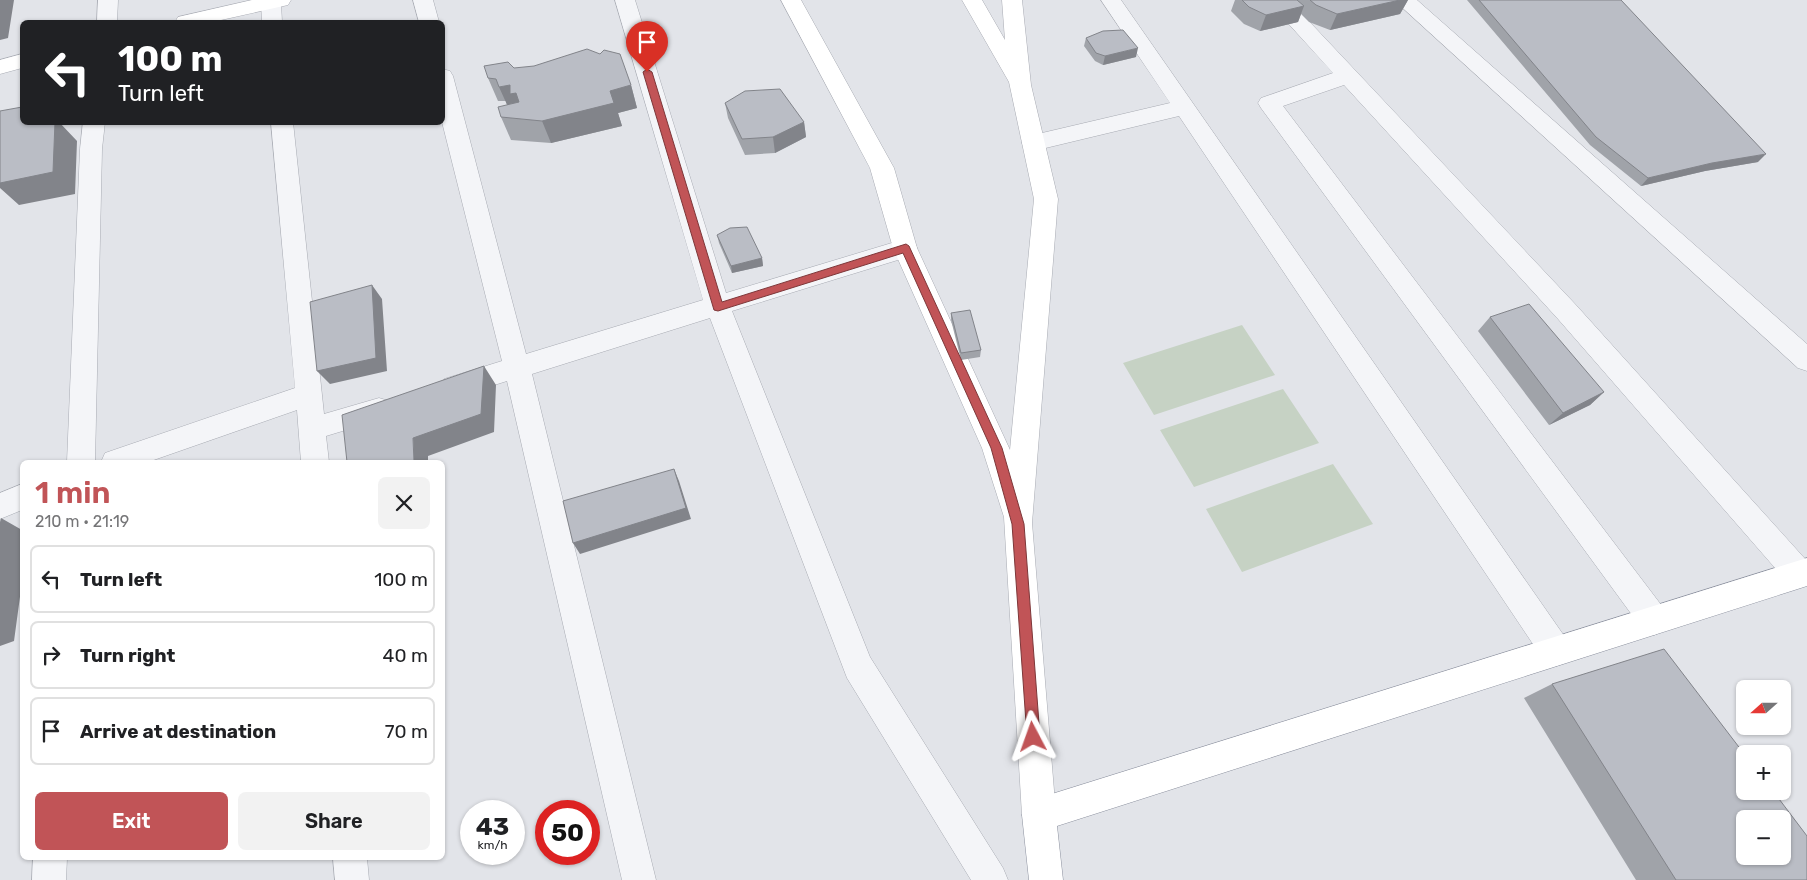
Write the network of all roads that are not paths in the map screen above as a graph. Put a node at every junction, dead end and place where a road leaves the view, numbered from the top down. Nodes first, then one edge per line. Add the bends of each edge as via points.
1 (108, 0) edge
2 (423, 0) edge
3 (625, 0) edge
4 (791, 0) edge
5 (972, 0) edge
6 (1012, 0) edge
7 (1111, 0) edge
8 (1276, 0) edge
9 (1404, 0) edge
10 (275, 8) edge
11 (107, 20) edge
12 (198, 20) edge
13 (428, 20) edge
14 (20, 62) edge
15 (0, 67) edge
16 (1348, 76) junction
17 (1020, 85) junction
18 (445, 88) edge
19 (1184, 107) junction
20 (94, 125) edge
21 (282, 125) edge
22 (1033, 143) junction
23 (906, 248) junction
24 (718, 307) junction
25 (1807, 360) edge
26 (517, 368) junction
27 (433, 393) edge
28 (308, 395) junction
29 (405, 401) edge
30 (312, 429) junction
31 (81, 460) edge
32 (121, 460) edge
33 (315, 460) edge
34 (20, 486) edge
35 (0, 490) edge
36 (20, 498) edge
37 (0, 506) edge
38 (1018, 524) junction
39 (1803, 573) edge
40 (1654, 620) junction
41 (1556, 651) junction
42 (1039, 815) junction
43 (50, 860) edge
44 (350, 860) edge
45 (49, 880) edge
46 (352, 880) edge
47 (639, 880) edge
48 (991, 880) edge
49 (1046, 880) edge

1 - 11 street
2 - 13 street
3 - 24 street
4 - 23 main road via 882,168
5 - 17 main road
6 - 17 main road
7 - 19 street
8 - 16 street
9 - 25 street
10 - 12 main road
14 - 15 main road
16 - 39 street
16 - 40 street via 1270,102
17 - 22 main road
18 - 26 street
19 - 22 street
19 - 41 street
20 - 31 street
21 - 28 street
22 - 38 main road via 1046,199
23 - 24 street
23 - 38 main road via 996,448
24 - 26 street
24 - 48 street via 858,667
26 - 27 street
26 - 47 street
28 - 30 street
28 - 32 street
29 - 30 street
30 - 33 street
34 - 35 street
36 - 37 street
38 - 42 main road
39 - 40 main road
40 - 41 main road
41 - 42 main road
42 - 49 main road
43 - 45 street
44 - 46 street

